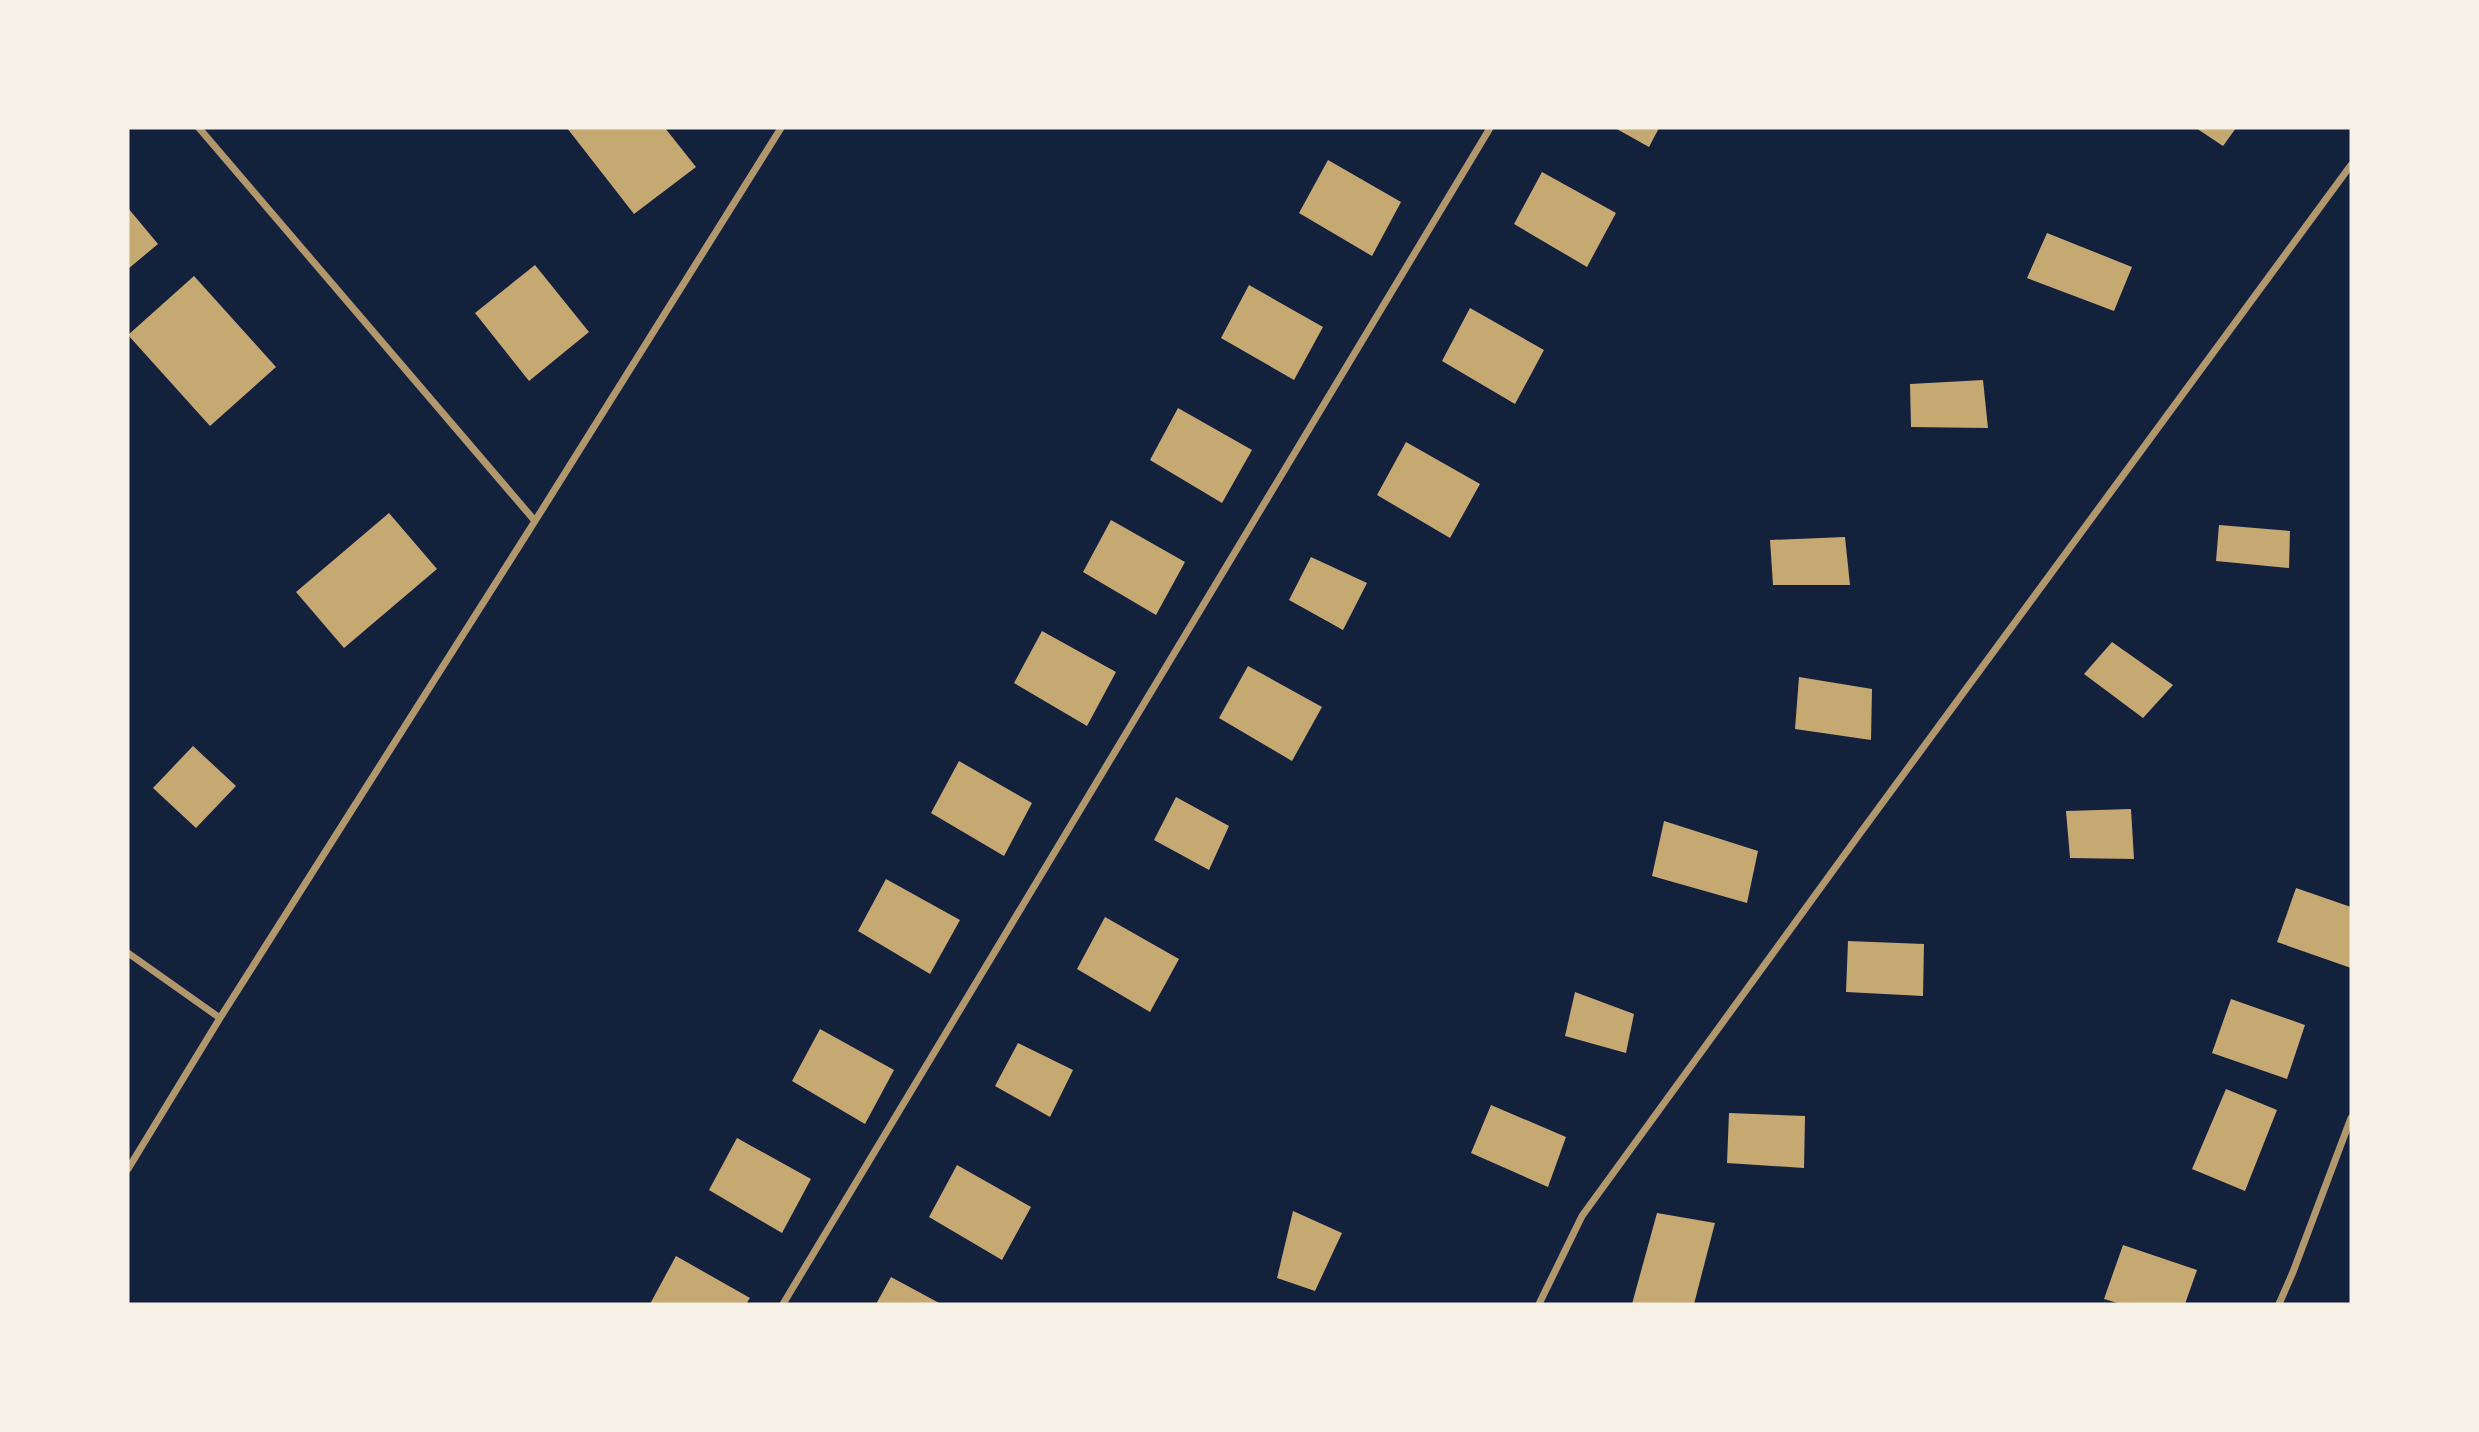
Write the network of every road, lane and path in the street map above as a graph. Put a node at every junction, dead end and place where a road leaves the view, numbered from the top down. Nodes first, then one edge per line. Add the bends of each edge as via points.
1 (199, 128) edge
2 (781, 128) edge
3 (1490, 128) edge
4 (2351, 165) edge
5 (535, 521) junction
6 (128, 953) edge
7 (220, 1018) junction
8 (2351, 1118) edge
9 (128, 1168) edge
10 (783, 1304) edge
11 (1539, 1304) edge
12 (2279, 1304) edge

1 - 5 street
2 - 5 street
3 - 10 street
4 - 11 street via 1582,1216
5 - 7 street
6 - 7 street
7 - 9 street
8 - 12 street

